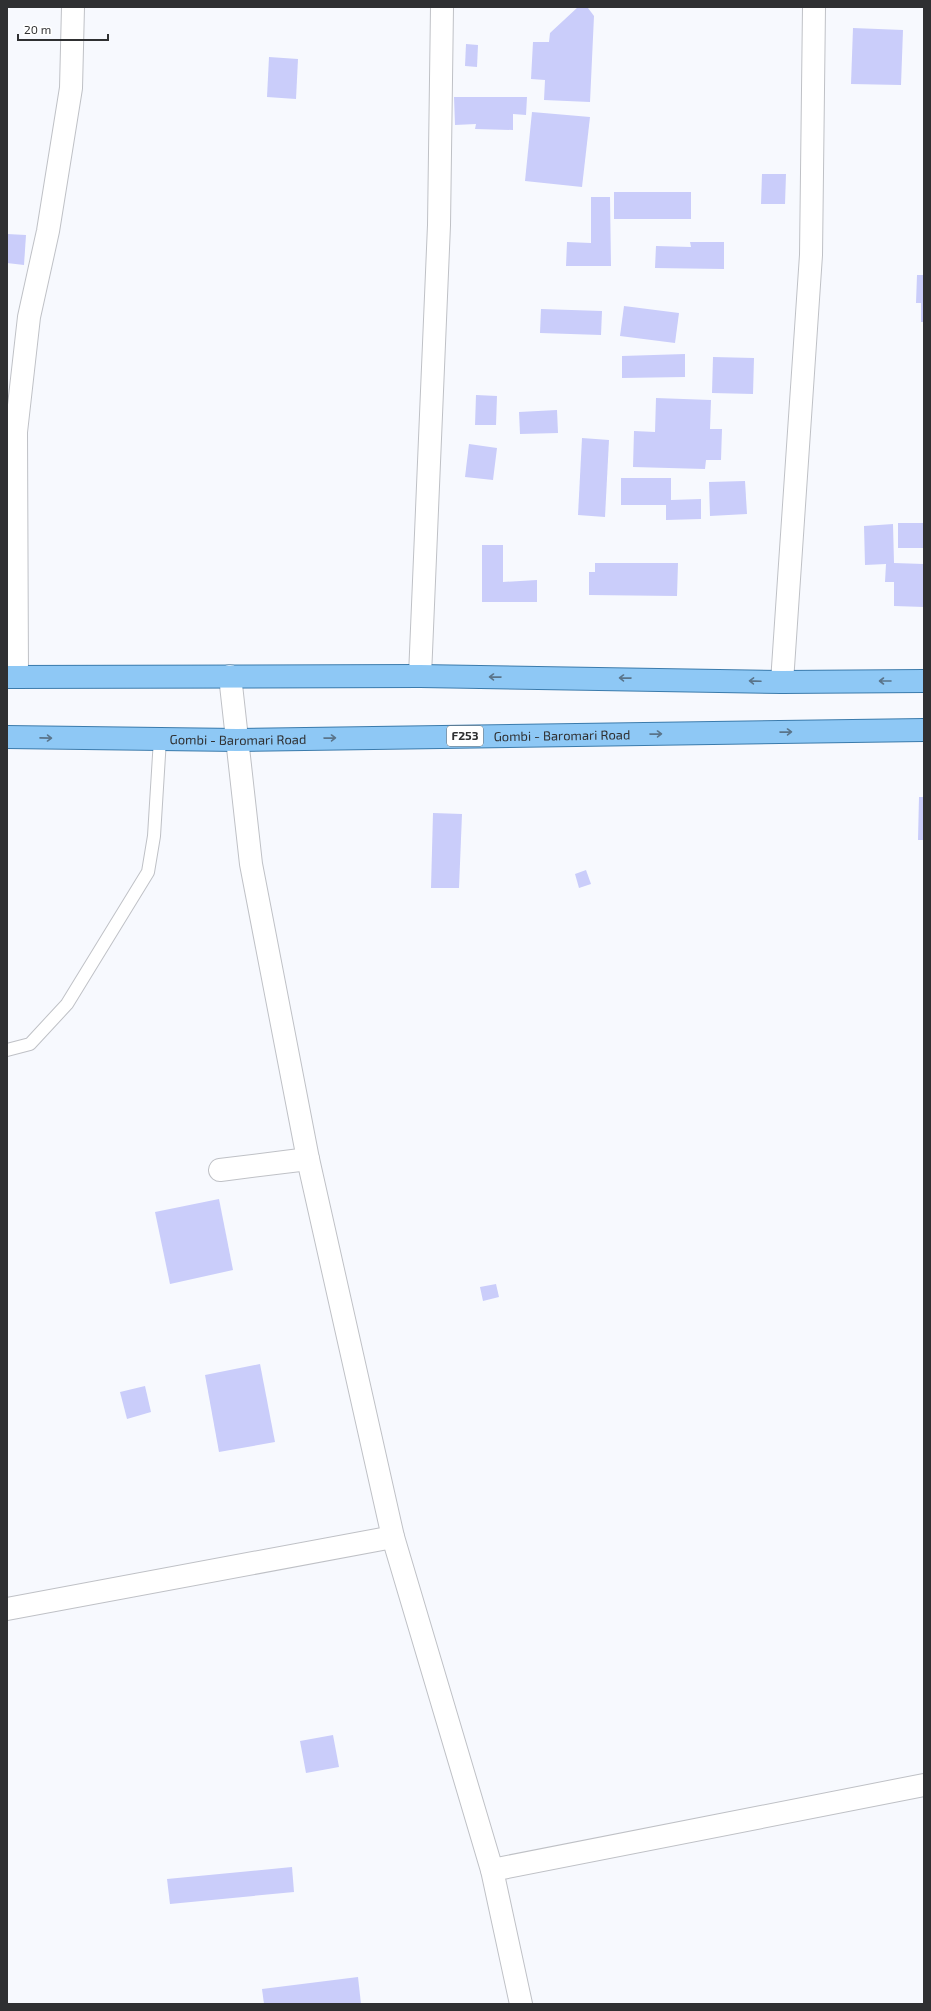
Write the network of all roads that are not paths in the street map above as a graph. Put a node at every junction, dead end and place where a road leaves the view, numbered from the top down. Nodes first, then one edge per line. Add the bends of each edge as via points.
1 (73, 7) edge
2 (442, 7) edge
3 (814, 7) edge
4 (12, 437) edge
5 (230, 676) junction
6 (420, 676) junction
7 (12, 677) edge
8 (924, 681) edge
9 (782, 682) junction
10 (924, 730) edge
11 (7, 737) edge
12 (160, 739) junction
13 (237, 740) junction
14 (7, 1050) edge
15 (308, 1159) junction
16 (220, 1170) dead end
17 (393, 1536) junction
18 (7, 1609) edge
19 (924, 1785) edge
20 (492, 1870) junction
21 (521, 2004) edge

1 - 4 street via 71,88 48,231 29,317
2 - 6 street via 439,225
3 - 9 street via 811,256
4 - 7 street
5 - 6 main road
5 - 7 main road
5 - 13 street
9 -> 6 main road
8 -> 9 main road
13 -> 10 main road, Gombi - Baromari Road / F253
11 -> 12 main road, Gombi - Baromari Road / F253
12 - 13 main road, Gombi - Baromari Road / F253
12 - 14 lane via 154,836 148,872 67,1004 30,1044
13 - 15 street via 251,864
15 - 16 street
15 - 17 street
17 - 18 street
17 - 20 street
19 - 20 street
20 - 21 street

